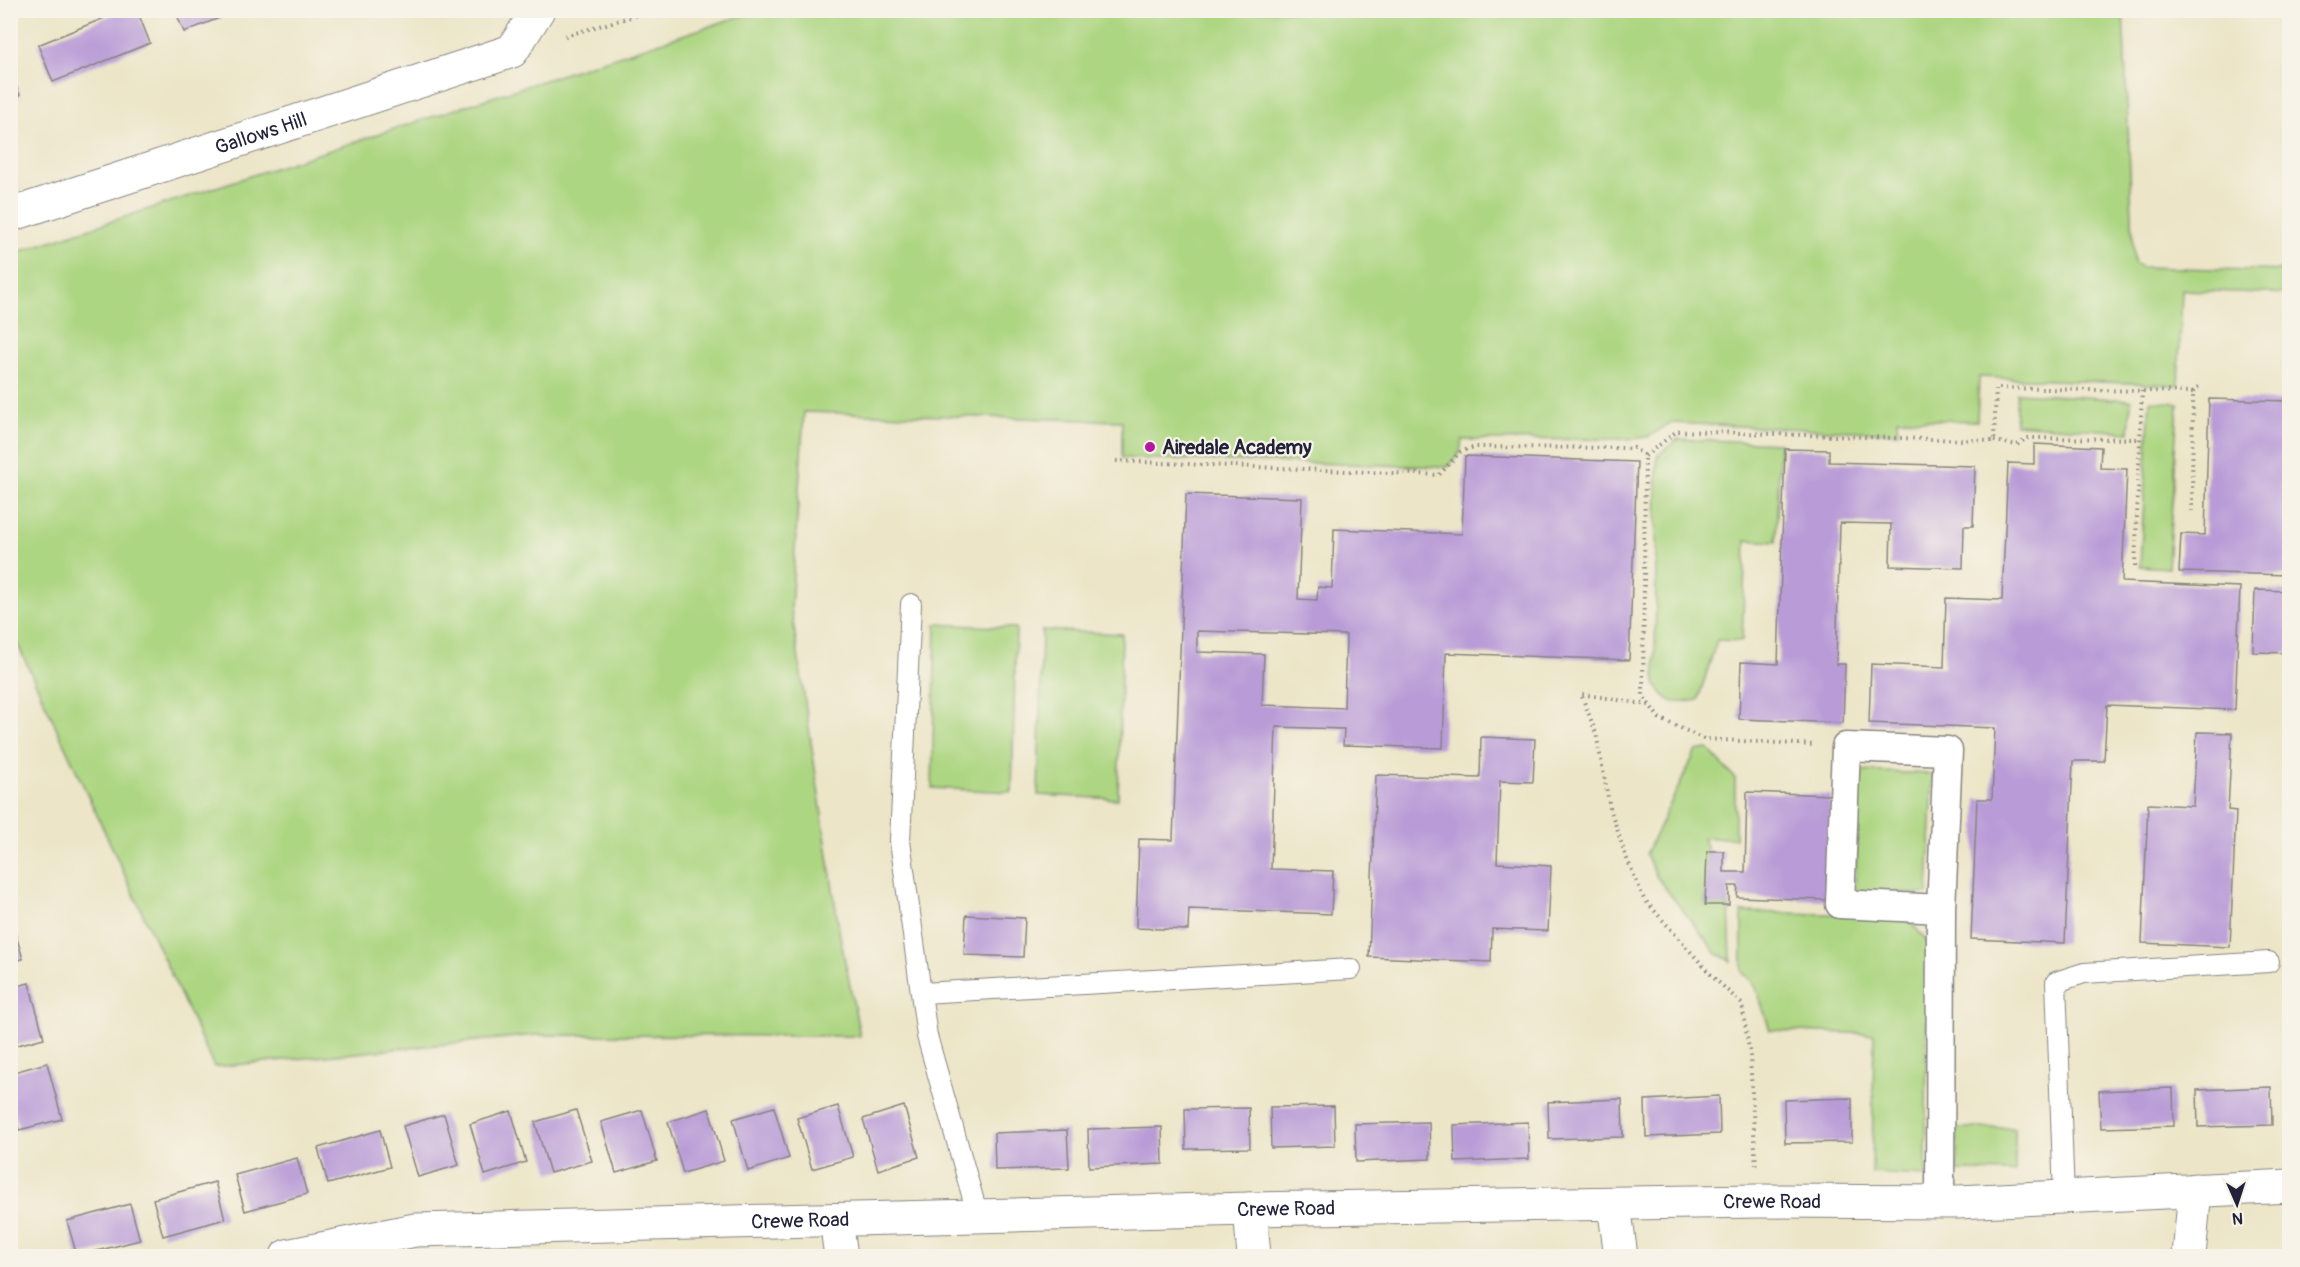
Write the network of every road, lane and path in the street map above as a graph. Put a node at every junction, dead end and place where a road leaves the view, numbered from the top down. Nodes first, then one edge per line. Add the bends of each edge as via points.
1 (538, 10) edge
2 (654, 10) edge
3 (512, 51) junction
4 (10, 215) edge
5 (2199, 386) dead end
6 (2142, 391) junction
7 (2193, 392) junction
8 (2140, 440) junction
9 (1994, 441) junction
10 (1645, 456) junction
11 (1116, 461) dead end
12 (2192, 511) dead end
13 (2134, 566) dead end
14 (912, 604) dead end
15 (1649, 705) junction
16 (1846, 747) junction
17 (1941, 909) junction
18 (2269, 962) dead end
19 (1352, 969) dead end
20 (922, 993) junction
21 (2289, 1186) edge
22 (2195, 1190) junction
23 (2064, 1197) junction
24 (1758, 1201) junction
25 (1940, 1201) junction
26 (1614, 1205) junction
27 (1250, 1209) junction
28 (978, 1216) junction
29 (836, 1220) junction
30 (287, 1257) edge
31 (841, 1257) edge
32 (1254, 1257) edge
33 (1621, 1257) edge
34 (2189, 1257) edge

1 - 3 street
2 - 3 path
3 - 4 street, Gallows Hill
5 - 7 path
6 - 7 path
6 - 8 path
6 - 9 path via 1996,388
7 - 12 path
8 - 9 path via 2027,438 2017,445
8 - 13 path
9 - 10 path via 1677,431
10 - 11 path via 1635,448 1474,447 1460,452 1439,475
10 - 15 path via 1642,696
14 - 20 lane via 900,841
15 - 16 path via 1659,718 1704,739
15 - 24 path via 1581,694 1596,733 1610,808 1644,899 1742,1004 1750,1056
16 - 17 street via 1840,904
16 - 17 street via 1948,751
17 - 25 street
18 - 23 lane via 2084,973 2056,982
19 - 20 lane
20 - 28 lane via 927,1036
21 - 22 street, Crewe Road
22 - 23 street, Crewe Road
22 - 34 street
23 - 25 street, Crewe Road
24 - 25 street, Crewe Road
24 - 26 street, Crewe Road
26 - 27 street, Crewe Road
26 - 33 street
27 - 28 street, Crewe Road
27 - 32 street
28 - 29 street, Crewe Road
29 - 30 street, Crewe Road via 415,1230
29 - 31 street

